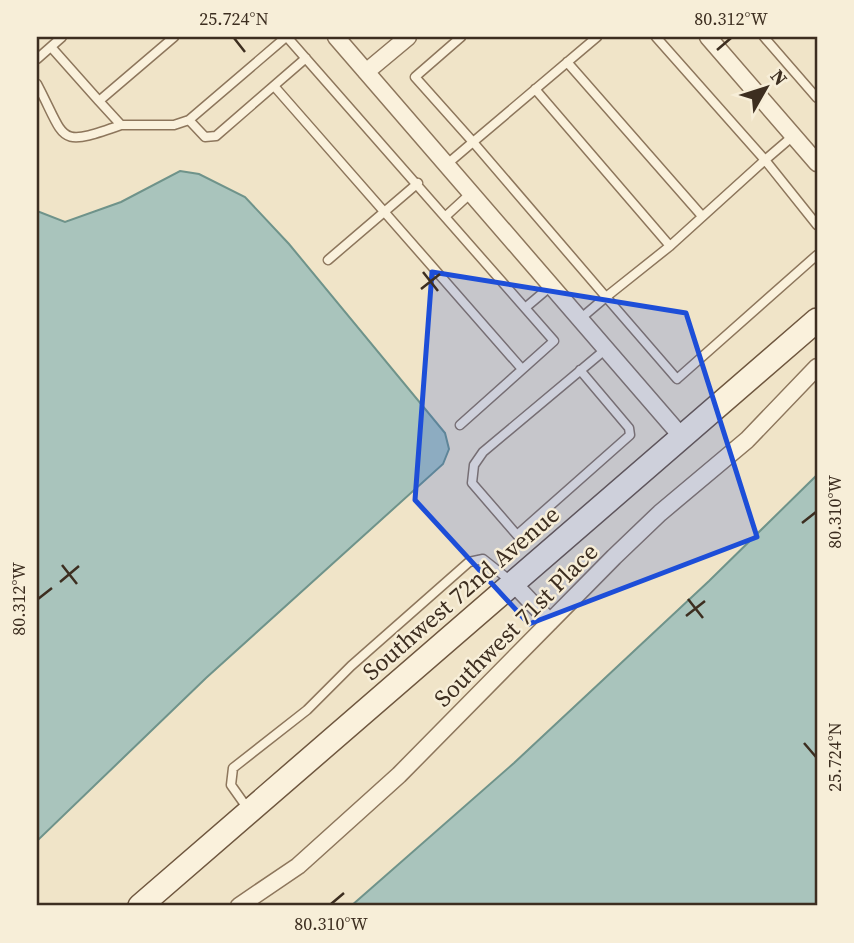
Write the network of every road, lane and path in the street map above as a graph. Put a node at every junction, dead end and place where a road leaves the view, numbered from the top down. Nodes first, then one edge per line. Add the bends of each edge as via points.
1 (62, 37) edge
2 (174, 37) edge
3 (287, 37) edge
4 (336, 37) edge
5 (408, 37) edge
6 (461, 37) edge
7 (597, 37) edge
8 (656, 37) edge
9 (764, 37) edge
10 (716, 39) edge
11 (51, 47) junction
12 (306, 58) junction
13 (37, 59) edge
14 (567, 62) junction
15 (366, 72) junction
16 (37, 85) edge
17 (274, 86) junction
18 (535, 89) junction
19 (817, 98) edge
20 (99, 101) junction
21 (189, 120) junction
22 (121, 125) junction
23 (793, 136) junction
24 (473, 142) junction
25 (765, 160) junction
26 (817, 163) edge
27 (446, 164) junction
28 (418, 183) junction
29 (471, 193) junction
30 (384, 211) junction
31 (446, 216) junction
32 (702, 216) junction
33 (817, 225) edge
34 (670, 246) junction
35 (817, 255) edge
36 (328, 260) dead end
37 (551, 286) junction
38 (606, 297) junction
39 (525, 308) junction
40 (580, 319) junction
41 (817, 320) edge
42 (606, 349) junction
43 (817, 367) edge
44 (522, 369) junction
45 (580, 370) junction
46 (460, 425) dead end
47 (682, 438) junction
48 (513, 583) junction
49 (550, 622) junction
50 (250, 811) junction
51 (140, 906) edge
52 (239, 906) edge

1 - 11 lane
2 - 20 lane
3 - 12 lane
3 - 21 lane
4 - 15 street
5 - 15 street
6 - 24 lane via 415,77
7 - 14 lane
8 - 25 lane
9 - 19 lane
10 - 23 street
11 - 13 lane
11 - 20 lane
12 - 17 lane
12 - 28 lane
14 - 18 lane
14 - 32 lane
15 - 27 street
16 - 22 lane via 70,139 80,140
17 - 21 lane via 211,138
17 - 30 lane
18 - 24 lane
18 - 34 lane
20 - 22 lane
21 - 22 lane via 174,125
23 - 25 lane
23 - 26 street
24 - 27 lane
24 - 38 lane
25 - 32 lane
25 - 33 lane
27 - 29 street
28 - 30 lane
28 - 31 lane
29 - 31 lane
29 - 37 street
30 - 36 lane
30 - 44 lane
31 - 39 lane
32 - 34 lane
34 - 38 lane
35 - 38 lane via 677,379
37 - 39 lane
37 - 40 street
38 - 40 lane
39 - 44 lane via 554,341
40 - 42 street
41 - 47 street, Southwest 72nd Avenue
42 - 45 lane
42 - 47 street
43 - 49 street, Southwest 71st Place via 754,434 660,513
44 - 46 lane
45 - 45 lane via 483,452 474,465 472,483 517,535 630,435
47 - 48 street, Southwest 72nd Avenue
48 - 49 street
48 - 50 street, Southwest 72nd Avenue
48 - 50 lane via 483,559 469,562 307,710 233,768 231,785
49 - 52 street, Southwest 71st Place via 399,775 298,866
50 - 51 street, Southwest 72nd Avenue

